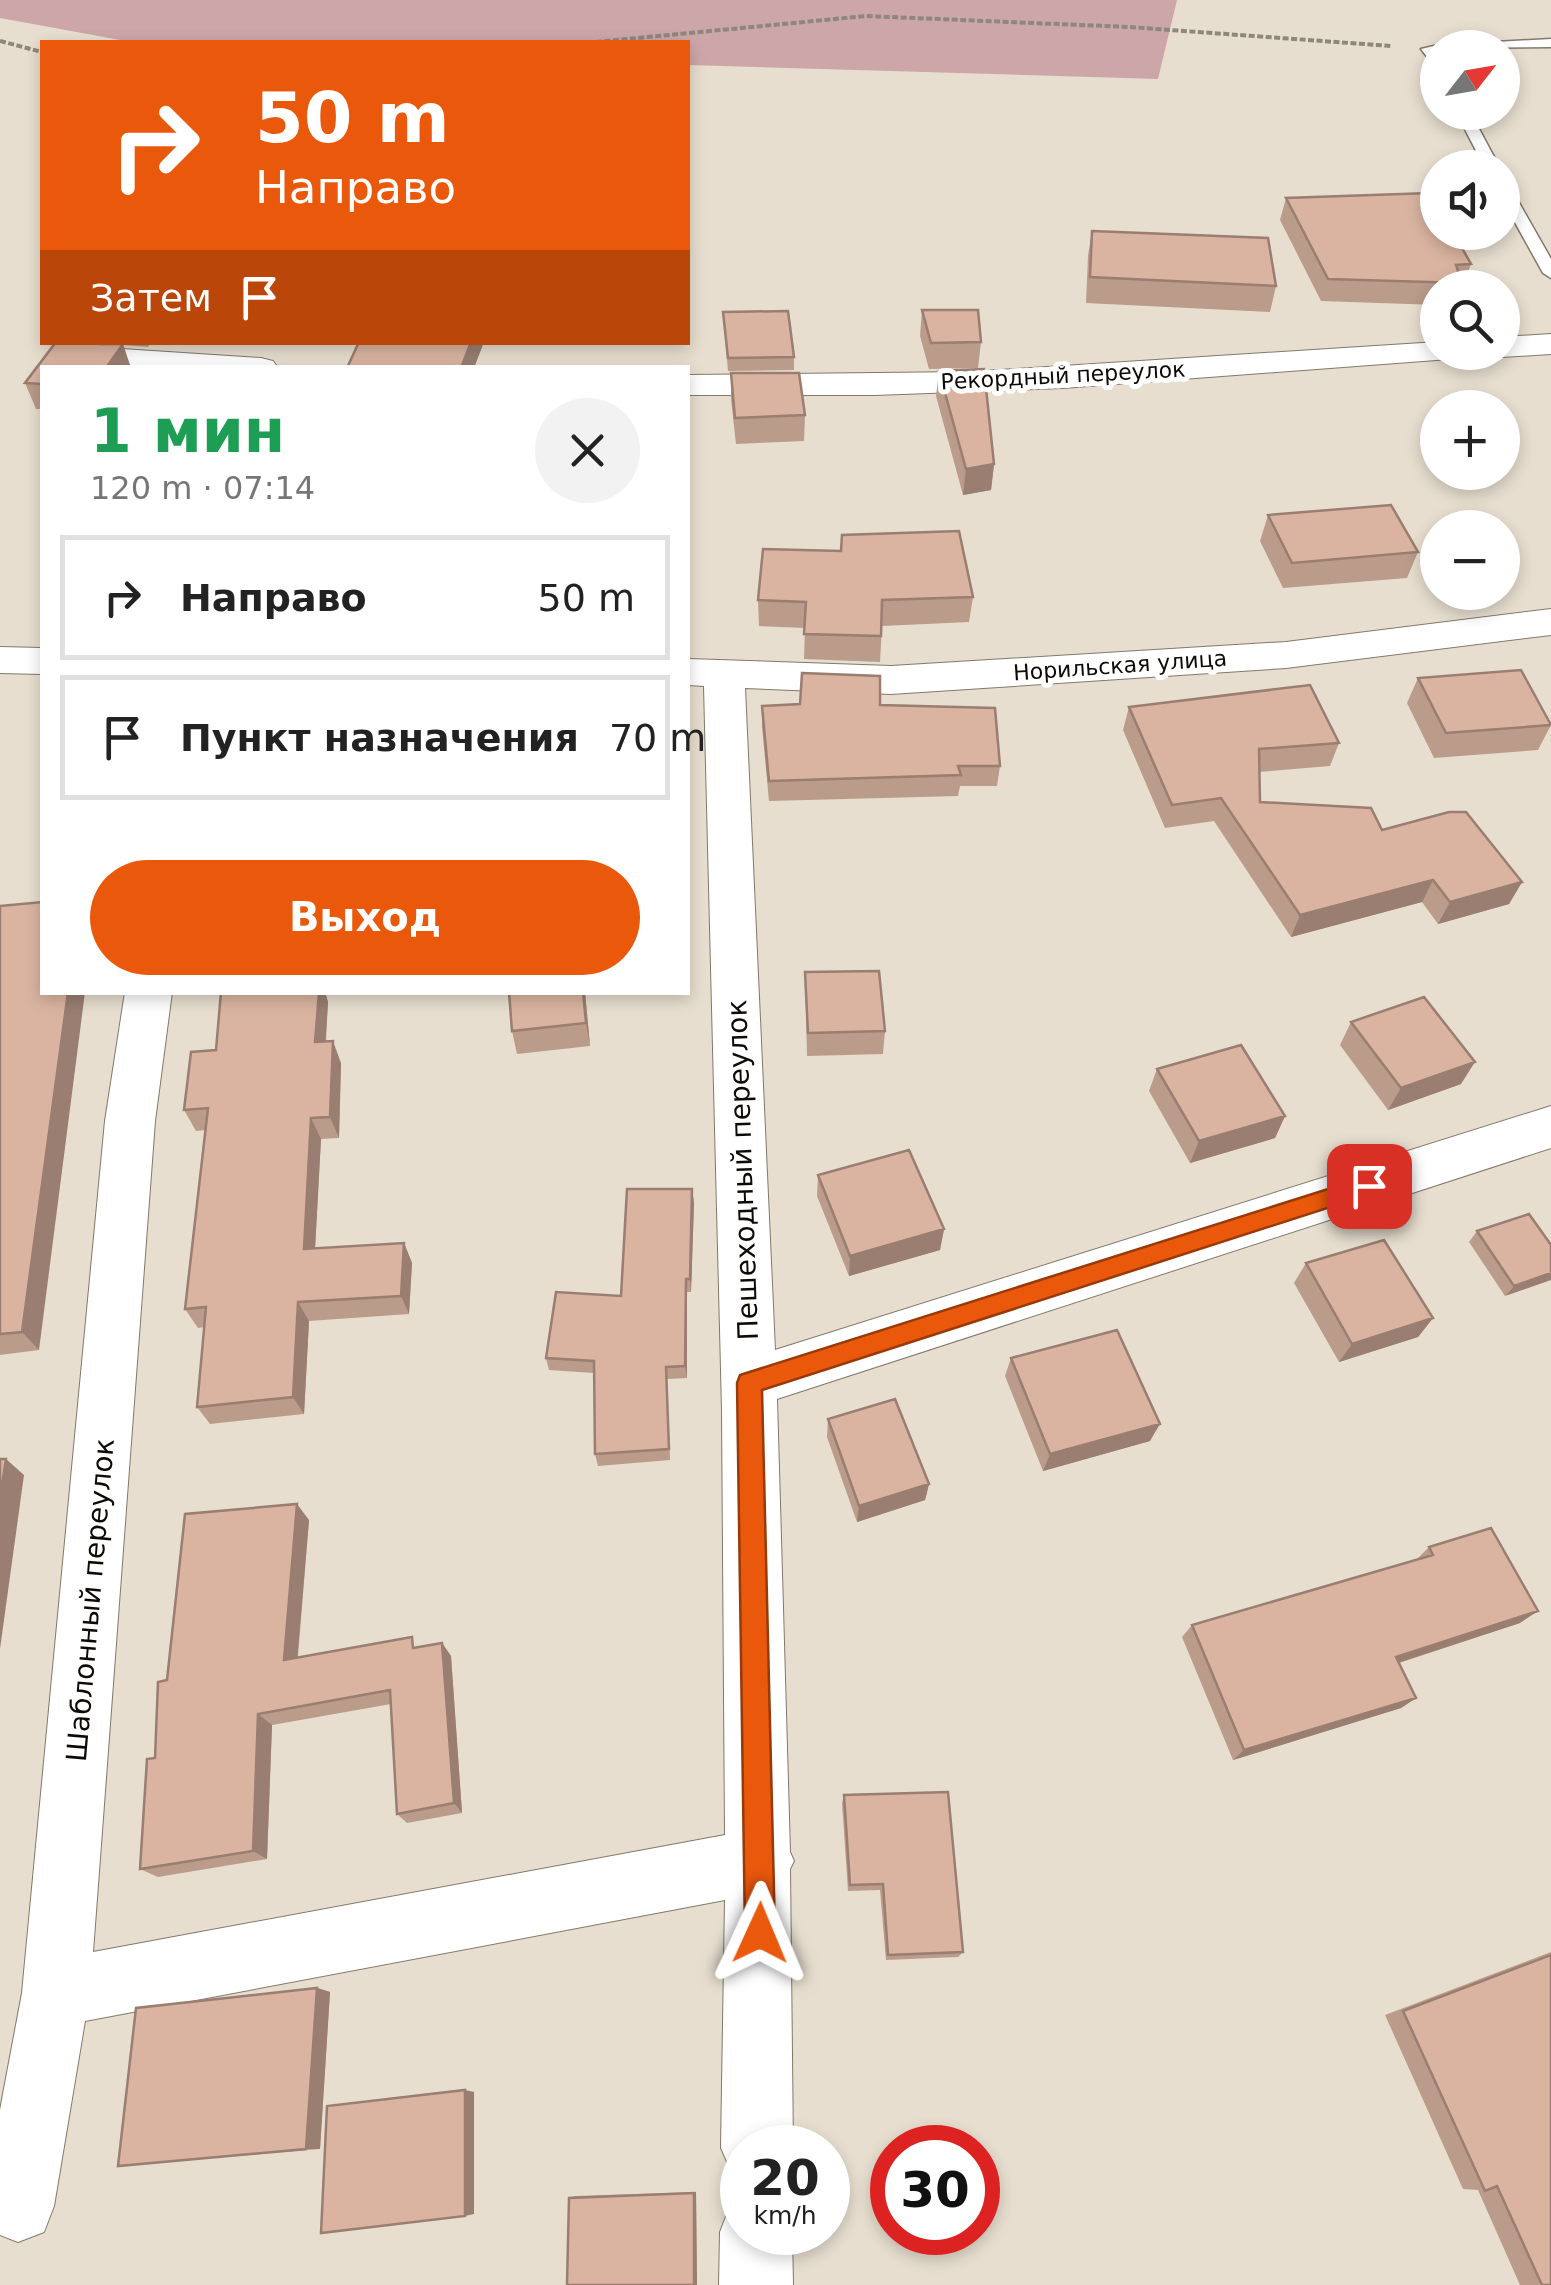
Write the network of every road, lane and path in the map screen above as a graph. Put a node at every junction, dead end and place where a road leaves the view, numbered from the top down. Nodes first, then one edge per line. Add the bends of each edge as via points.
1 (617, 40) edge
2 (0, 41) edge
3 (1551, 43) edge
4 (1520, 45) edge
5 (1420, 48) edge
6 (40, 51) edge
7 (1520, 217) edge
8 (1551, 272) edge
9 (1551, 344) edge
10 (1520, 347) edge
11 (1420, 353) edge
12 (122, 360) edge
13 (209, 365) edge
14 (690, 385) edge
15 (1551, 622) edge
16 (0, 660) edge
17 (40, 661) edge
18 (706, 672) edge
19 (150, 995) edge
20 (1551, 1127) edge
21 (749, 1383) junction
22 (761, 1861) junction
23 (56, 1993) junction
24 (757, 2125) edge
25 (18, 2206) dead end
26 (756, 2255) edge
27 (756, 2285) edge

1 - 5 path via 866,16
2 - 6 path
3 - 4 lane
7 - 8 lane
9 - 10 street
11 - 14 street, Рекордный переулок via 1063,376 784,388
12 - 13 street
15 - 18 street, Норильская улица via 1286,655 891,680
16 - 17 street
18 - 21 street, Пешеходный переулок
19 - 23 street, Шаблонный переулок via 130,1121
20 - 21 street
21 - 22 street, Пешеходный переулок
22 - 23 street
22 - 24 street, Пешеходный переулок
23 - 25 street, Шаблонный переулок
26 - 27 street

